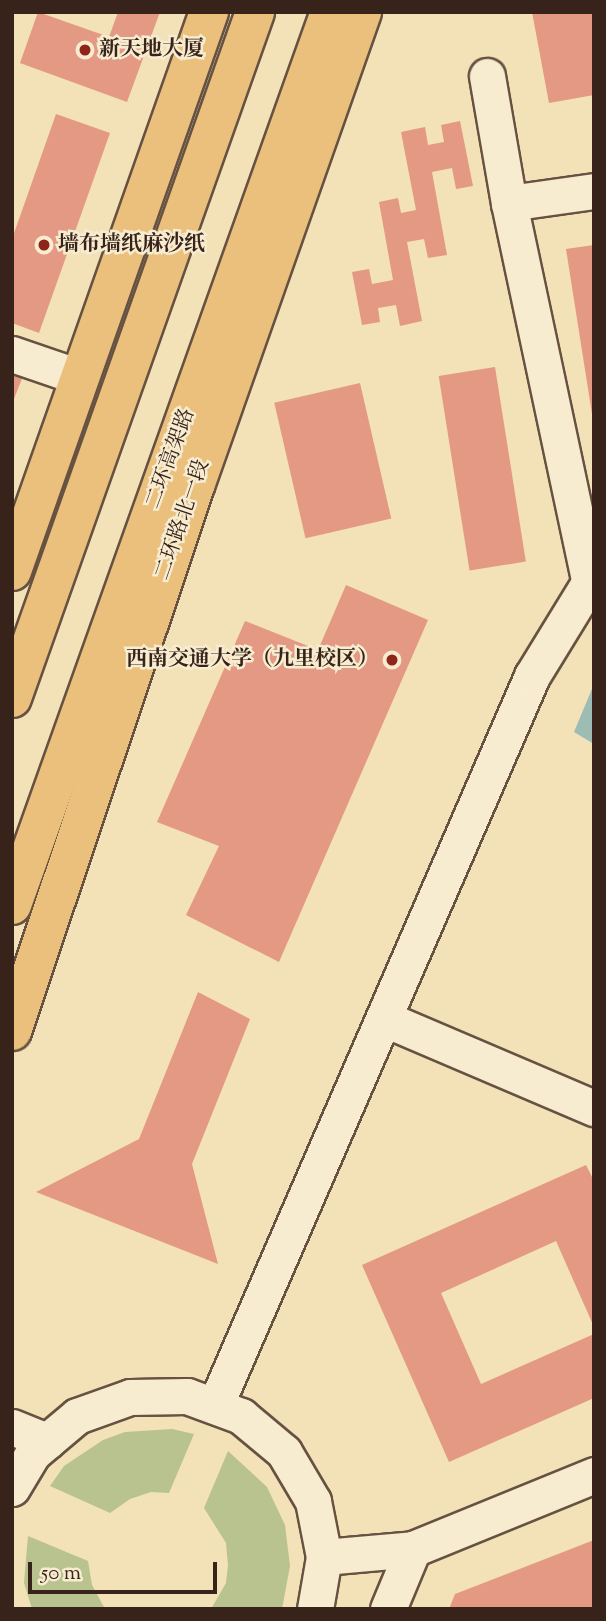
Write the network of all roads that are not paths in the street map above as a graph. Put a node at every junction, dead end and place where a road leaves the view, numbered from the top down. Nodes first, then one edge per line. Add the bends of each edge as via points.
1 (209, 12) edge
2 (255, 12) edge
3 (330, 12) edge
4 (362, 12) edge
5 (487, 76) dead end
6 (594, 191) edge
7 (509, 203) junction
8 (12, 354) edge
9 (79, 377) junction
10 (12, 570) edge
11 (592, 577) edge
12 (12, 698) edge
13 (12, 905) edge
14 (385, 1019) junction
15 (12, 1031) edge
16 (594, 1108) edge
17 (215, 1406) junction
18 (12, 1427) edge
19 (47, 1441) junction
20 (594, 1475) edge
21 (12, 1488) edge
22 (413, 1549) junction
23 (324, 1557) junction
24 (315, 1609) edge
25 (388, 1609) edge

1 - 9 main road
2 - 12 main road
3 - 13 main road, 二环高架路
4 - 15 main road, 二环路北一段 via 195,486
5 - 7 street
6 - 7 street
7 - 11 street
8 - 9 street
9 - 10 main road
11 - 14 street via 532,676
14 - 16 street
14 - 17 street
17 - 19 street via 187,1396 130,1396 77,1416
17 - 23 street via 241,1416 284,1452 313,1501
18 - 19 street
19 - 21 street via 33,1453
20 - 22 street
22 - 23 street
22 - 25 street
23 - 24 street

